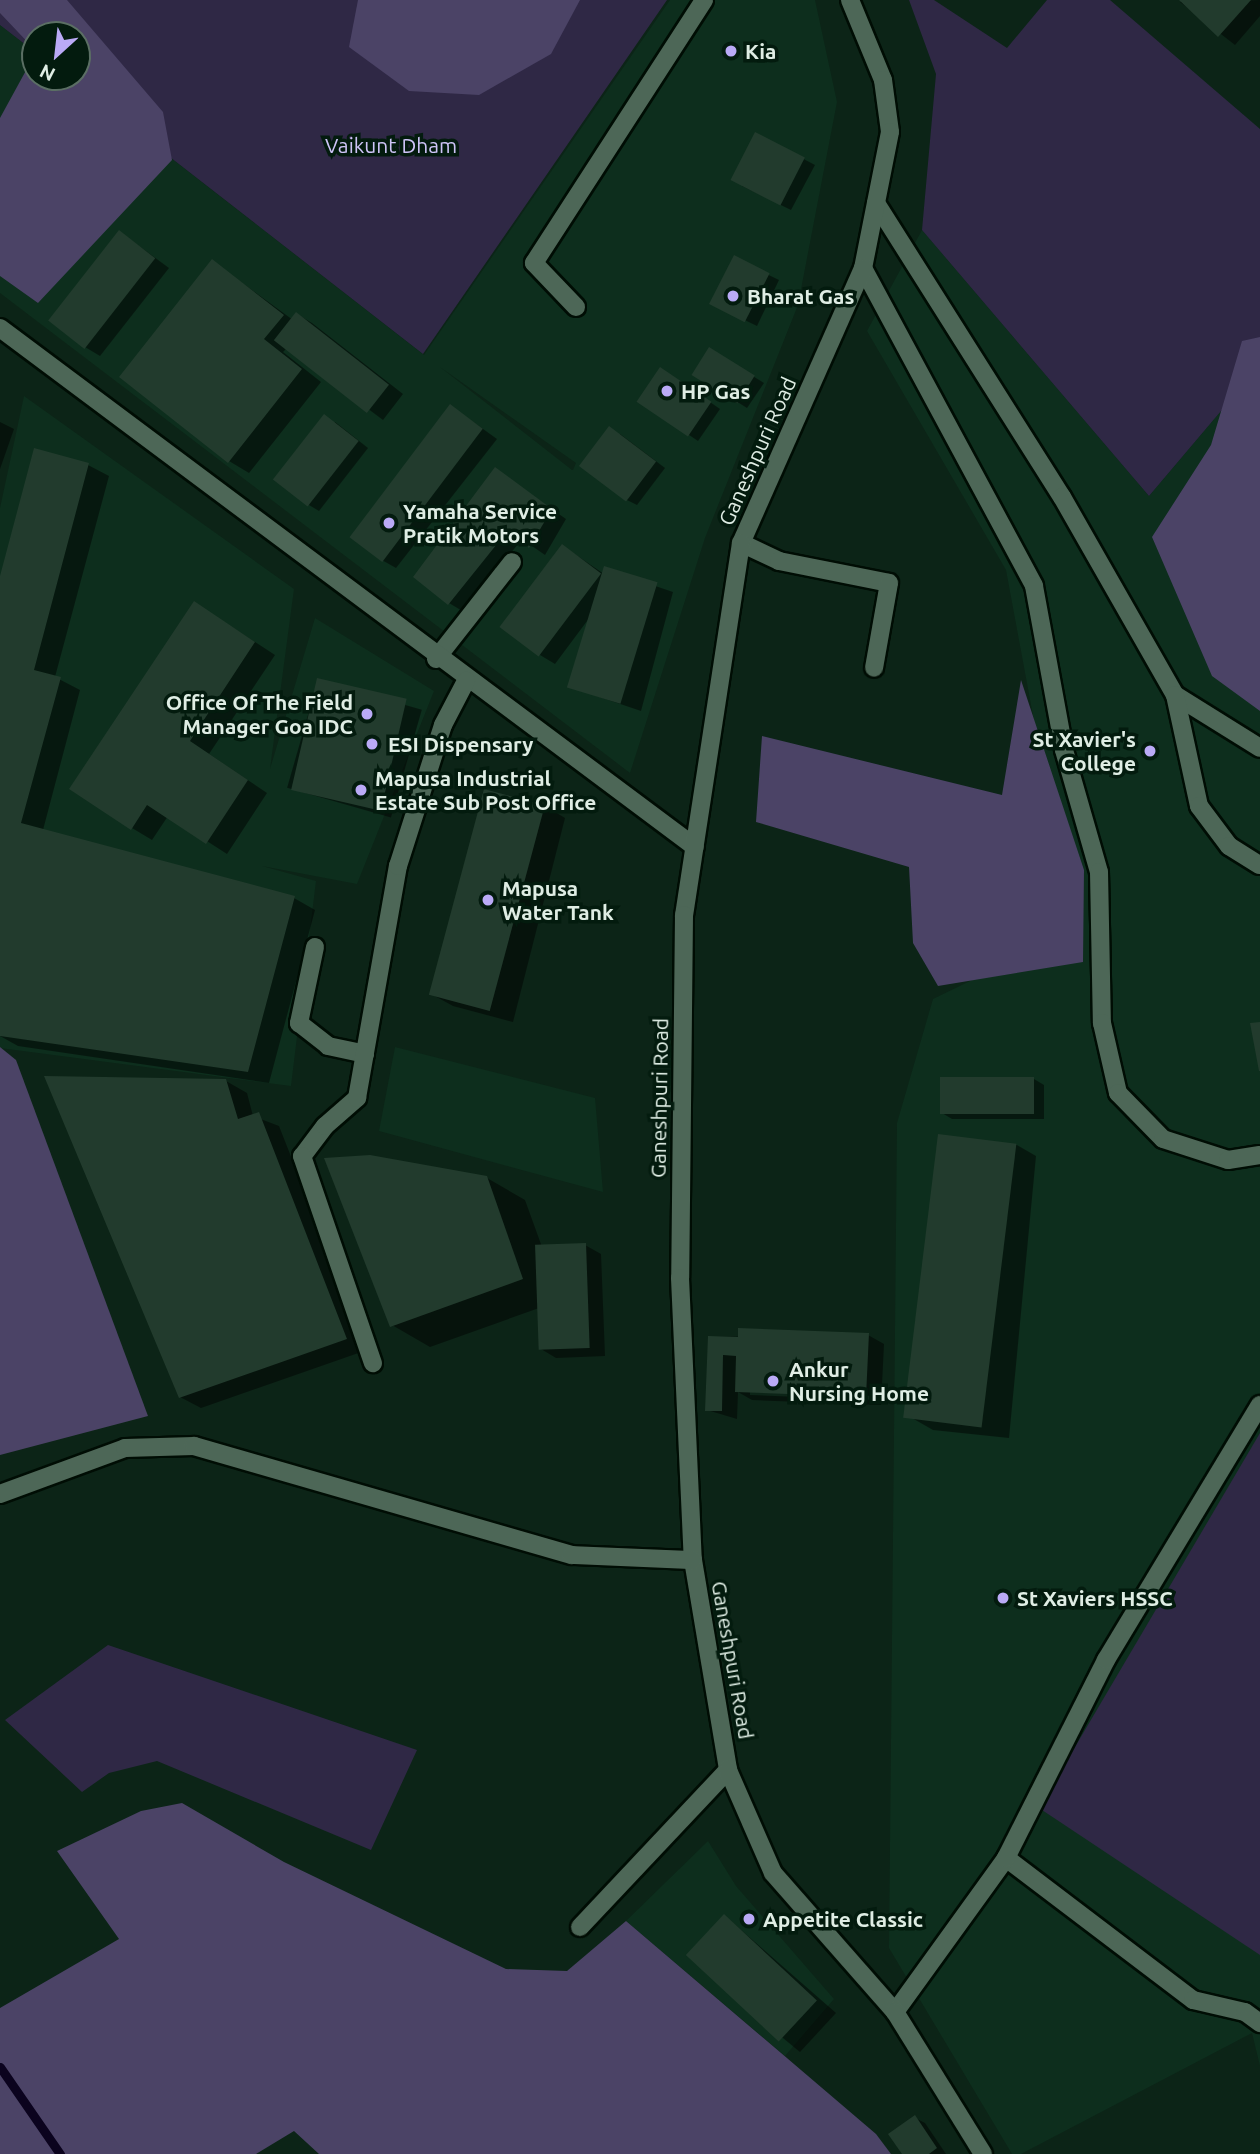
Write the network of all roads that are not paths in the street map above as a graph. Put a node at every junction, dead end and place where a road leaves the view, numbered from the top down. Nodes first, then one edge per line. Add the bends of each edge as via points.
1 (704, 0) edge
2 (850, 0) edge
3 (870, 0) edge
4 (862, 17) junction
5 (876, 203) junction
6 (863, 268) junction
7 (576, 307) dead end
8 (0, 328) edge
9 (741, 543) junction
10 (512, 562) dead end
11 (436, 659) junction
12 (874, 668) dead end
13 (466, 681) junction
14 (1175, 695) junction
15 (1260, 748) edge
16 (695, 847) junction
17 (1260, 865) edge
18 (315, 947) dead end
19 (365, 1054) junction
20 (1260, 1155) edge
21 (373, 1363) dead end
22 (1260, 1405) edge
23 (0, 1494) edge
24 (694, 1560) junction
25 (728, 1770) junction
26 (1006, 1858) junction
27 (580, 1927) dead end
28 (895, 2012) junction
29 (1260, 2023) edge
30 (983, 2154) edge

1 - 7 street via 534,263
2 - 4 street, Ganeshpuri Road
3 - 4 street
4 - 5 street, Ganeshpuri Road via 883,80 890,132
5 - 6 street, Ganeshpuri Road
5 - 14 street via 1062,497
6 - 9 street, Ganeshpuri Road
6 - 20 street via 1034,586 1064,750 1099,872 1102,1023 1118,1093 1163,1139 1228,1160
8 - 11 street
9 - 12 street via 779,561 889,583
9 - 16 street, Ganeshpuri Road
10 - 11 street
11 - 13 street
13 - 16 street
13 - 19 street via 443,725 398,866
14 - 15 street
14 - 17 street via 1199,806 1229,846
16 - 24 street, Ganeshpuri Road via 684,915 680,1278
18 - 19 street via 299,1023 328,1046
19 - 21 street via 357,1098 325,1126 302,1156
22 - 26 street via 1107,1660
23 - 24 street via 125,1448 194,1446 572,1555
24 - 25 street, Ganeshpuri Road
25 - 27 street
25 - 28 street, Ganeshpuri Road via 773,1872
26 - 28 street
26 - 29 street via 1192,2000 1245,2012
28 - 30 street, Ganeshpuri Road

